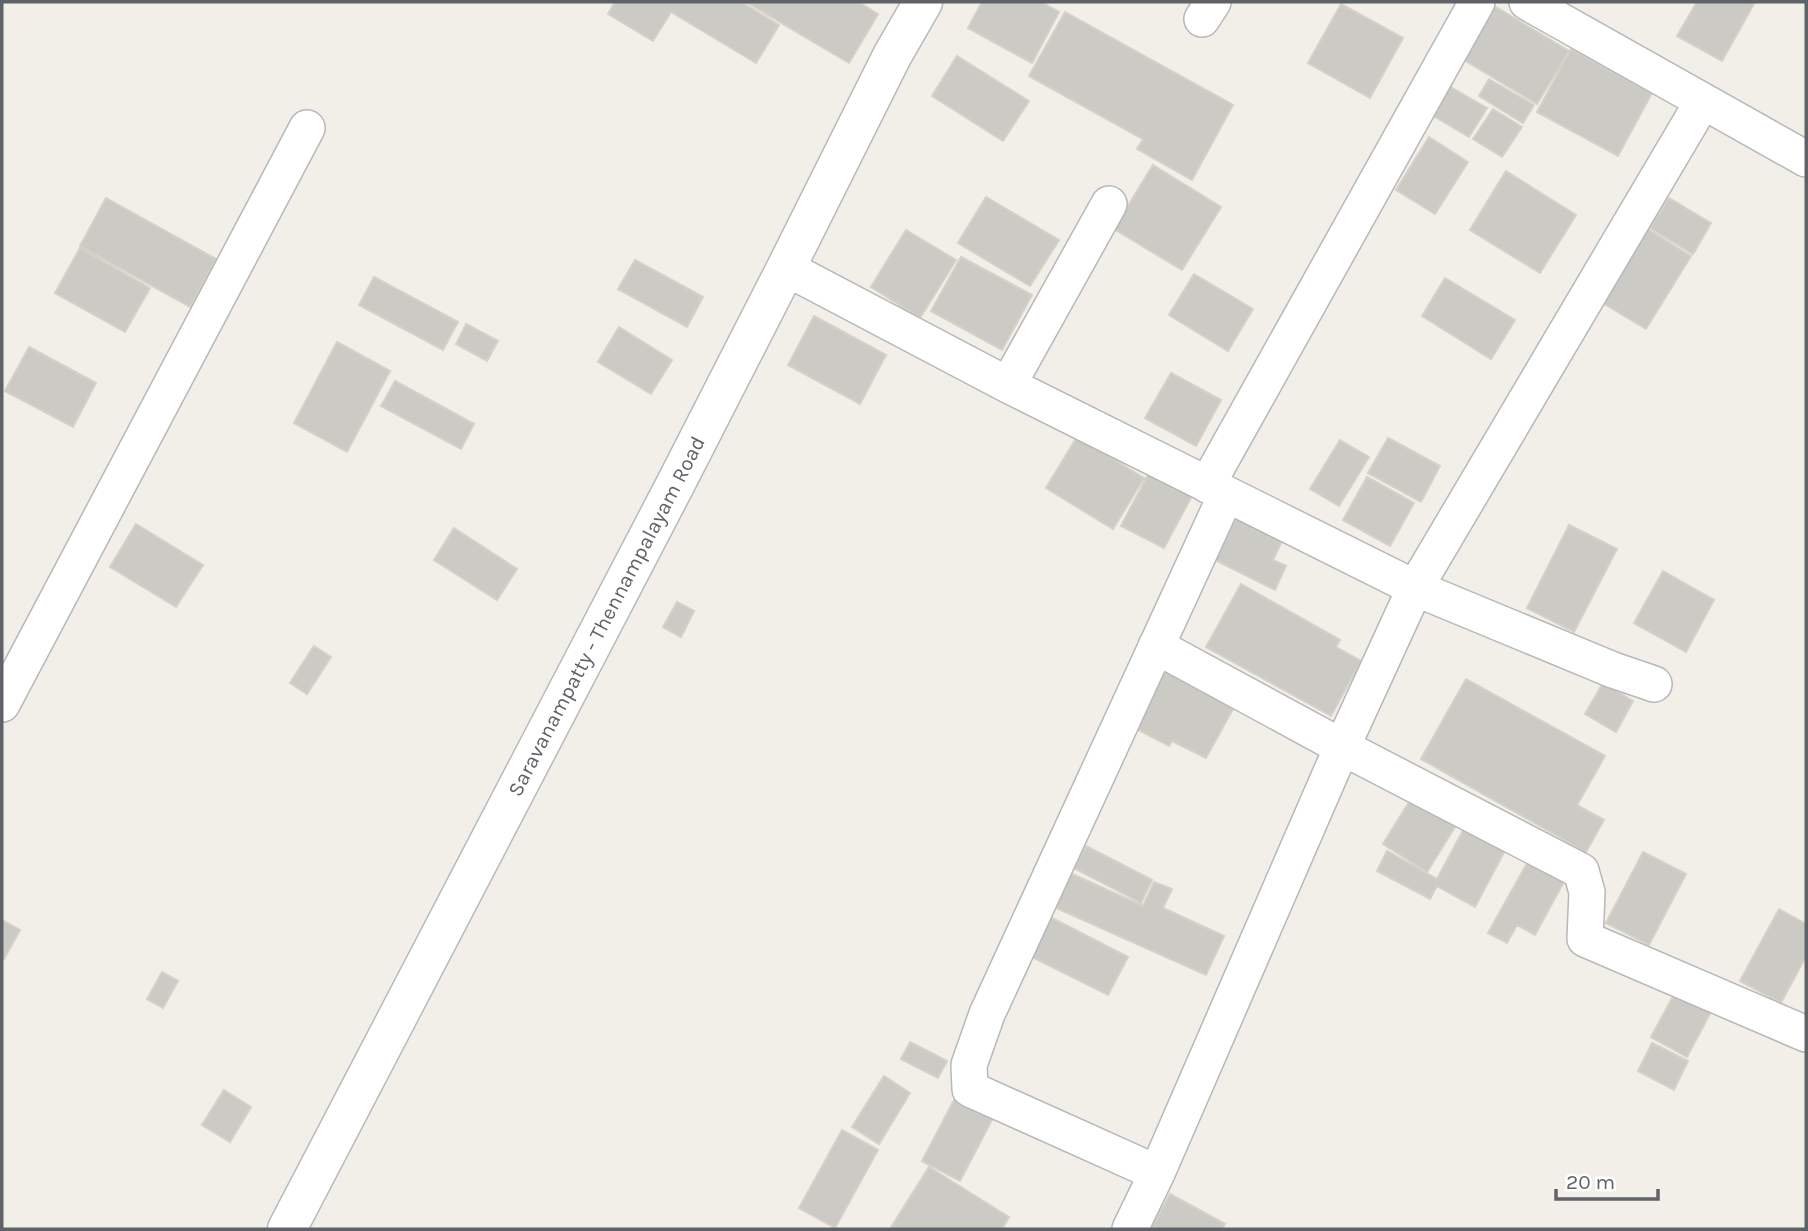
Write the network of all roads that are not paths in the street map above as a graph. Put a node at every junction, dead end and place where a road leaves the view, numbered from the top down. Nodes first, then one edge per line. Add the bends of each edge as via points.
1 (923, 2) edge
2 (1477, 2) edge
3 (1527, 2) edge
4 (1703, 100) junction
5 (307, 128) dead end
6 (1806, 159) edge
7 (1109, 204) dead end
8 (786, 268) junction
9 (1008, 385) junction
10 (1217, 490) junction
11 (1415, 588) junction
12 (1156, 646) junction
13 (1654, 684) dead end
14 (2, 704) edge
15 (1342, 747) junction
16 (1806, 1034) edge
17 (1157, 1173) junction
18 (287, 1229) edge
19 (1130, 1229) edge

1 - 8 main road, Saravanampatty - Thennampalayam Road
2 - 10 street
3 - 4 street
4 - 6 street
4 - 11 street
5 - 14 street
7 - 9 street
8 - 9 street
8 - 18 main road, Saravanampatty - Thennampalayam Road
9 - 10 street
10 - 11 street
10 - 12 street
11 - 13 street
11 - 15 street
12 - 15 street
12 - 17 street via 987,1014 969,1065 970,1088
15 - 16 street via 1581,872 1587,892 1585,939
15 - 17 street
17 - 19 street

